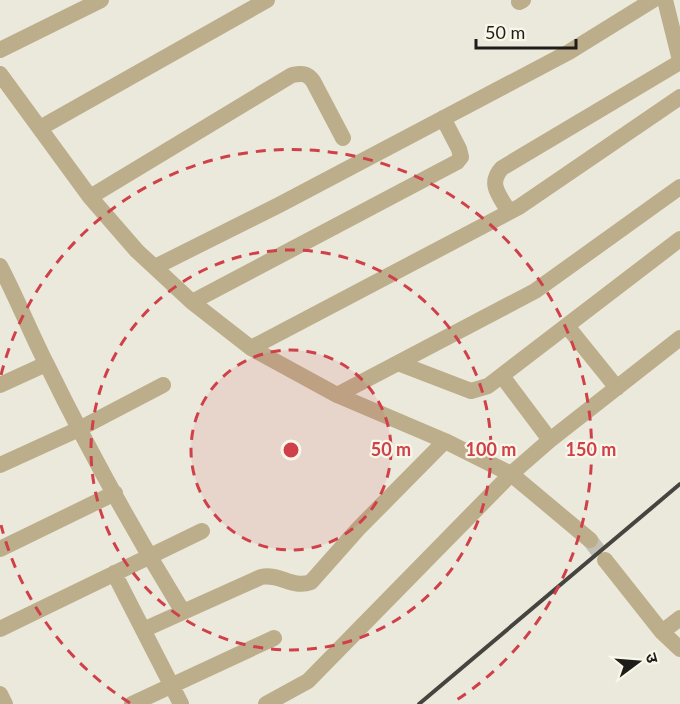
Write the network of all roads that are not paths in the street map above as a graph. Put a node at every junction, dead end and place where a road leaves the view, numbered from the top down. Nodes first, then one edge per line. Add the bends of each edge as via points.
1 (100, 0) edge
2 (267, 0) edge
3 (653, 0) edge
4 (665, 0) edge
5 (0, 50) edge
6 (680, 61) edge
7 (0, 74) edge
8 (680, 97) edge
9 (443, 118) junction
10 (40, 128) junction
11 (343, 138) dead end
12 (680, 187) edge
13 (90, 197) junction
14 (509, 212) junction
15 (680, 239) edge
16 (0, 266) edge
17 (155, 267) junction
18 (5, 288) edge
19 (192, 302) junction
20 (567, 326) junction
21 (680, 338) edge
22 (251, 348) junction
23 (398, 363) junction
24 (46, 364) junction
25 (502, 376) junction
26 (0, 385) edge
27 (163, 385) dead end
28 (617, 388) junction
29 (337, 395) junction
30 (79, 429) junction
31 (550, 440) junction
32 (445, 441) junction
33 (0, 465) edge
34 (511, 474) junction
35 (114, 493) junction
36 (202, 531) dead end
37 (590, 540) tunnel mouth
38 (0, 549) edge
39 (149, 556) junction
40 (605, 560) tunnel mouth
41 (114, 573) junction
42 (183, 612) junction
43 (680, 618) edge
44 (0, 629) edge
45 (143, 630) junction
46 (662, 632) junction
47 (274, 638) dead end
48 (680, 649) edge
49 (171, 685) junction
50 (0, 694) edge
51 (5, 704) edge
52 (132, 704) edge
53 (181, 704) edge
54 (266, 704) edge

1 - 5 street
2 - 10 street
3 - 9 street via 569,52
4 - 6 street
6 - 14 street via 502,168 494,181
7 - 10 street
8 - 14 street
9 - 17 street
9 - 19 street via 459,149 457,162
10 - 13 street
11 - 13 street via 313,81 302,73 292,75
12 - 23 street via 542,286
13 - 17 street
14 - 22 street
15 - 20 street
16 - 18 street
17 - 19 street
18 - 24 street
19 - 22 street
20 - 25 street
20 - 28 street
21 - 28 street
22 - 29 street
23 - 25 street via 471,391
23 - 29 street
24 - 26 street
24 - 30 street
25 - 31 street
27 - 30 street
28 - 31 street
29 - 32 street
30 - 33 street
30 - 35 street
31 - 34 street
32 - 34 street
32 - 42 street via 311,582 303,585 271,575 261,577
34 - 37 street
34 - 54 street via 308,681
35 - 38 street
35 - 39 street
36 - 39 street
39 - 41 street
39 - 42 street
40 - 46 street
41 - 44 street
41 - 45 street
42 - 45 street
43 - 46 street
45 - 49 street
46 - 48 street
47 - 49 street
49 - 52 street
49 - 53 street
50 - 51 street

